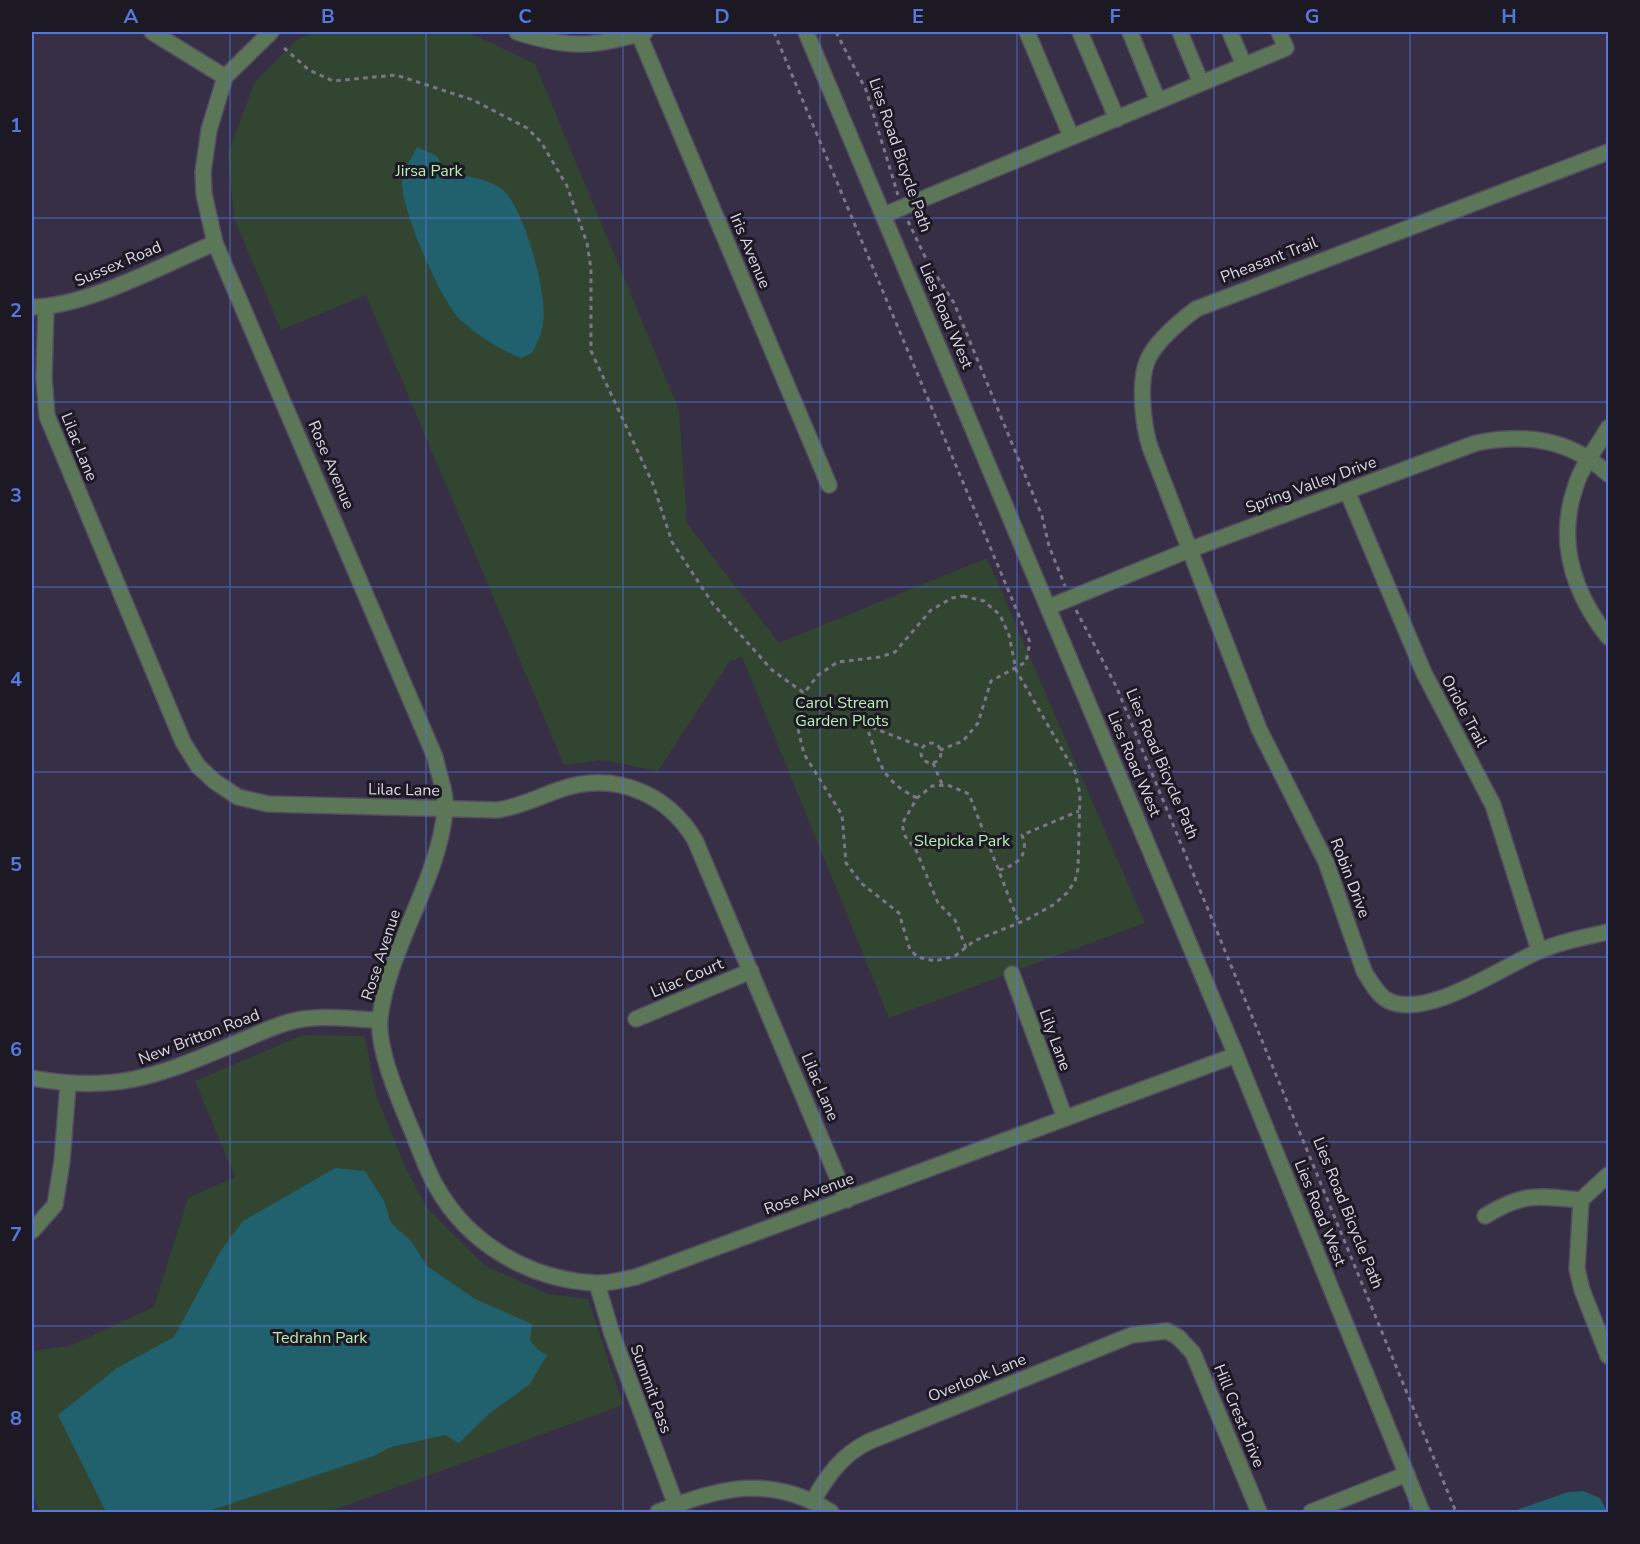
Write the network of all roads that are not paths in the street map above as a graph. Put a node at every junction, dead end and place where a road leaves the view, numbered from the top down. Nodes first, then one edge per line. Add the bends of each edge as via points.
1 (152, 32) edge
2 (271, 32) edge
3 (517, 32) edge
4 (641, 32) edge
5 (806, 32) edge
6 (1027, 32) edge
7 (1080, 32) edge
8 (1130, 32) edge
9 (1180, 32) edge
10 (1230, 32) edge
11 (1280, 32) edge
12 (1244, 65) junction
13 (225, 77) junction
14 (1201, 83) junction
15 (1158, 101) junction
16 (1117, 119) junction
17 (1071, 136) junction
18 (1608, 152) edge
19 (884, 215) junction
20 (215, 243) junction
21 (39, 307) edge
22 (1608, 428) edge
23 (1591, 458) junction
24 (1608, 474) edge
25 (829, 485) dead end
26 (1347, 491) junction
27 (1189, 550) junction
28 (1049, 607) junction
29 (1608, 637) edge
30 (446, 809) junction
31 (1608, 932) edge
32 (1539, 950) junction
33 (751, 971) junction
34 (1012, 974) dead end
35 (636, 1018) dead end
36 (379, 1020) junction
37 (1236, 1055) junction
38 (32, 1078) edge
39 (68, 1085) junction
40 (1065, 1118) junction
41 (1608, 1175) edge
42 (847, 1200) junction
43 (1581, 1200) junction
44 (1485, 1216) dead end
45 (32, 1231) edge
46 (597, 1284) junction
47 (1178, 1337) joint
48 (1608, 1356) edge
49 (1407, 1474) junction
50 (813, 1501) junction
51 (676, 1505) junction
52 (658, 1512) edge
53 (831, 1512) edge
54 (1259, 1512) edge
55 (1311, 1512) edge
56 (1422, 1512) edge

1 - 13 street
2 - 13 street, Rose Avenue
3 - 4 street via 584,45 603,44
4 - 25 street, Iris Avenue
5 - 19 street, Lies Road West
6 - 17 street
7 - 16 street
8 - 15 street
9 - 14 street
10 - 12 street
11 - 12 street via 1286,48
12 - 14 street
13 - 20 street, Rose Avenue via 208,130 203,172
14 - 15 street
15 - 16 street
16 - 17 street
17 - 19 street
18 - 27 street, Pheasant Trail via 1212,300 1179,322 1147,360 1142,411 1150,447
19 - 28 street, Lies Road West
20 - 21 street, Sussex Road via 81,300
20 - 30 street, Rose Avenue via 426,734
21 - 30 street, Lilac Lane via 46,416 183,742 198,766 237,797 268,804
22 - 23 street
23 - 24 street, Spring Valley Drive
23 - 26 street, Spring Valley Drive via 1557,444 1497,439 1476,443
23 - 29 street via 1576,484 1566,531 1567,548 1589,613
26 - 27 street, Spring Valley Drive
26 - 32 street, Oriole Trail via 1424,673 1493,806
27 - 28 street, Spring Valley Drive
27 - 32 street, Robin Drive via 1262,736 1326,862 1372,985 1388,1000 1412,1005 1426,1003
28 - 37 street, Lies Road West
30 - 33 street, Lilac Lane via 515,807 567,788 594,783 647,792 681,819 695,840
30 - 36 street, Rose Avenue via 434,858 398,951
31 - 32 street, Robin Drive
33 - 35 street, Lilac Court
33 - 42 street, Lilac Lane
34 - 40 street, Lily Lane
36 - 39 street, New Britton Road via 290,1021 154,1076
36 - 46 street, Rose Avenue via 392,1081 435,1185 451,1209 483,1242 518,1265
37 - 40 street, Rose Avenue
37 - 49 street, Lies Road West
38 - 39 street, New Britton Road
39 - 45 street via 55,1205
40 - 42 street, Rose Avenue
41 - 43 street
42 - 46 street, Rose Avenue via 654,1272
43 - 44 street via 1540,1196 1512,1200
43 - 48 street via 1577,1269
46 - 51 street, Summit Pass
47 - 50 street, Overlook Lane via 1167,1331 1132,1335 868,1442 846,1456 825,1479
47 - 54 street, Hill Crest Drive via 1198,1363
49 - 55 street
49 - 56 street, Lies Road West
50 - 51 street via 770,1488 745,1488
50 - 53 street
51 - 52 street

